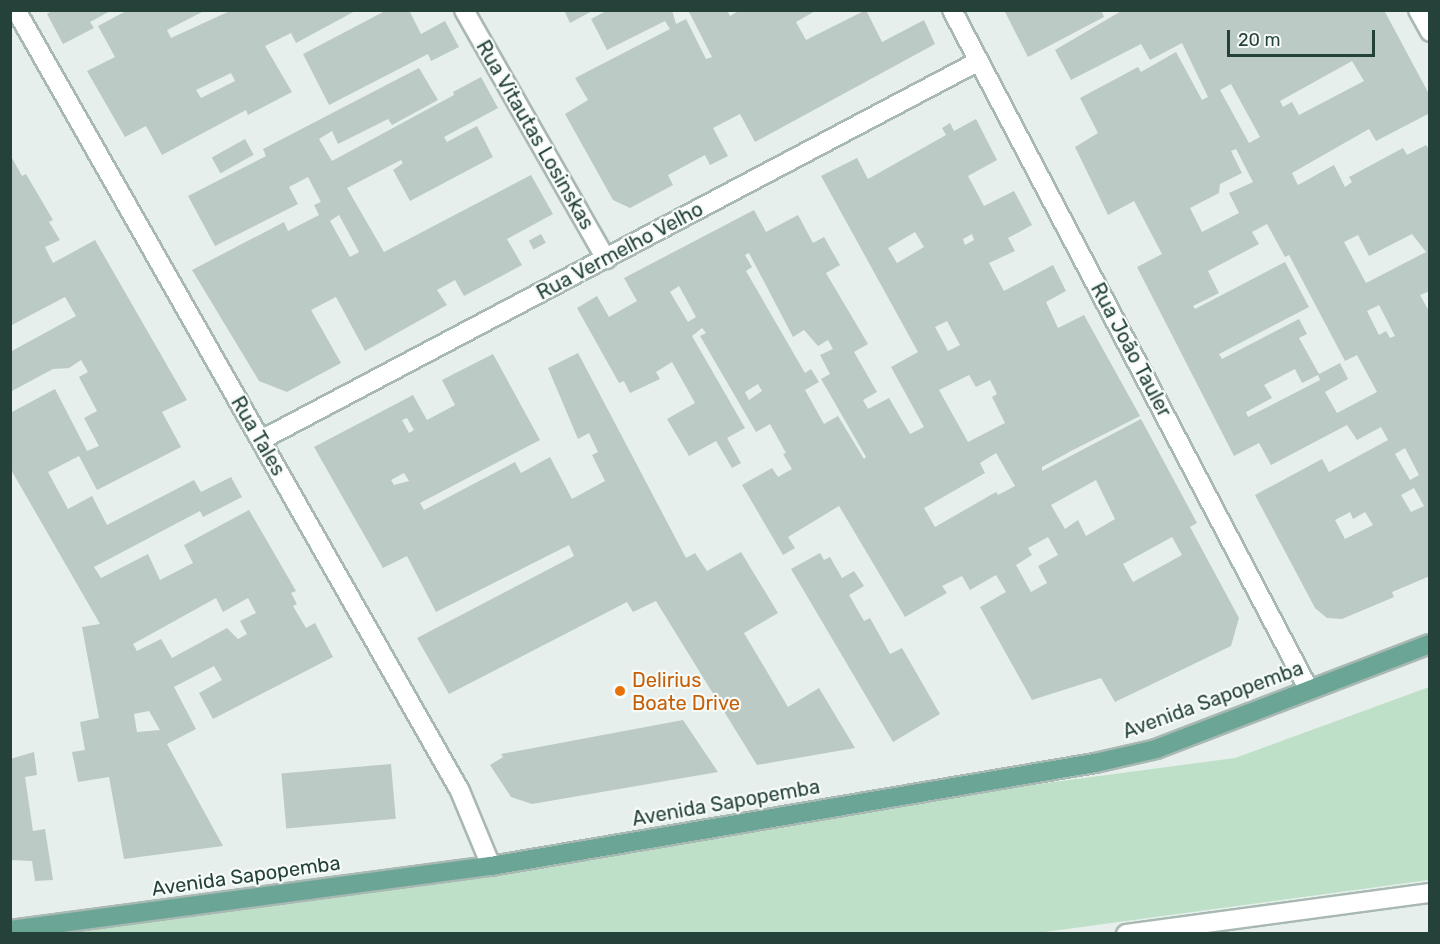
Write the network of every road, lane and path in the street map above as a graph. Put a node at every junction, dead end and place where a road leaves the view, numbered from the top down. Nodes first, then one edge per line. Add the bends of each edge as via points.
1 (16, 10) edge
2 (465, 10) edge
3 (952, 10) edge
4 (1418, 10) edge
5 (1430, 32) edge
6 (979, 61) junction
7 (606, 259) junction
8 (261, 440) junction
9 (1430, 644) edge
10 (1309, 690) junction
11 (491, 866) junction
12 (1430, 893) edge
13 (10, 930) edge
14 (1126, 933) edge

1 - 8 street, Rua Tales
2 - 7 street, Rua Vitautas Losinskas
3 - 6 street, Rua João Tauler
4 - 5 street
6 - 7 street, Rua Vermelho Velho
6 - 10 street, Rua João Tauler
7 - 8 street, Rua Vermelho Velho
8 - 11 street, Rua Tales via 460,790
9 - 10 main road, Avenida Sapopemba
10 - 11 main road, Avenida Sapopemba via 1156,749 1095,763
11 - 13 main road, Avenida Sapopemba
12 - 14 street

